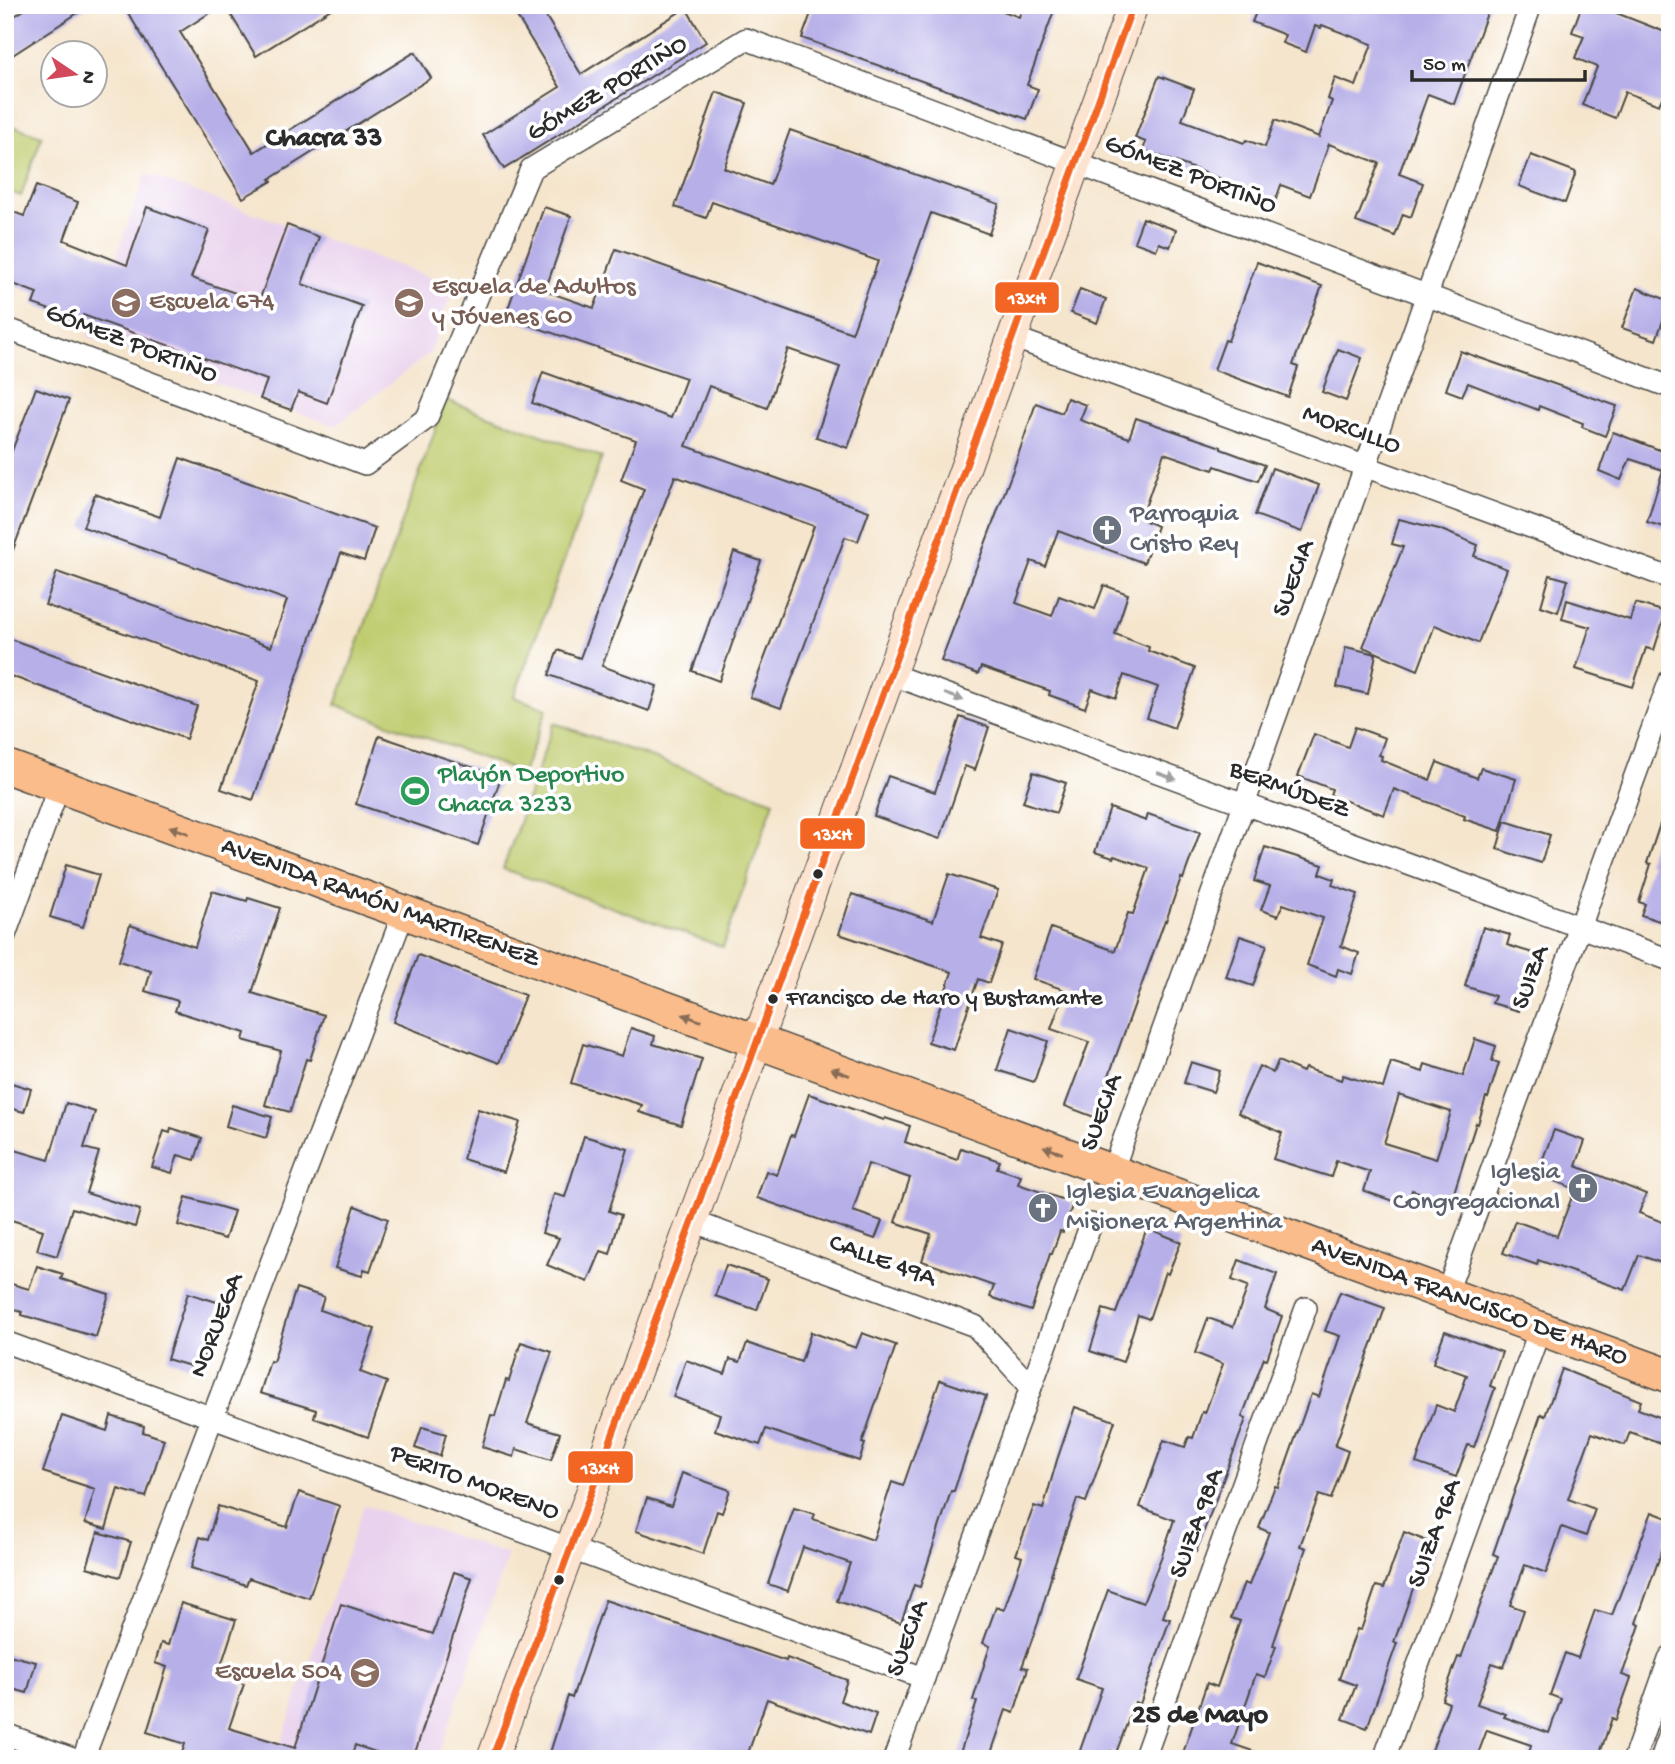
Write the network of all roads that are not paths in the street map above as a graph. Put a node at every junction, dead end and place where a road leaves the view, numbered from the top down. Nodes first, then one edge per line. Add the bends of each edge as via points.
1 (1133, 5) edge
2 (1531, 5) edge
3 (1075, 163) junction
4 (1427, 295) junction
5 (5, 328) edge
6 (1012, 337) junction
7 (1670, 387) edge
8 (1366, 467) junction
9 (1670, 578) edge
10 (890, 674) junction
11 (1670, 680) edge
12 (5, 766) edge
13 (59, 786) junction
14 (1244, 804) junction
15 (404, 912) junction
16 (1580, 927) junction
17 (5, 935) edge
18 (1670, 960) edge
19 (756, 1041) junction
20 (1112, 1172) junction
21 (692, 1221) junction
22 (1091, 1224) dead end
23 (1446, 1295) junction
24 (1306, 1308) dead end
25 (1540, 1329) junction
26 (5, 1342) edge
27 (1670, 1376) edge
28 (1031, 1387) junction
29 (213, 1418) junction
30 (570, 1549) junction
31 (1670, 1657) edge
32 (924, 1678) junction
33 (5, 1734) edge
34 (1670, 1734) edge
35 (73, 1759) edge
36 (83, 1759) edge
37 (492, 1759) edge
38 (894, 1759) edge
39 (1144, 1759) edge
40 (1384, 1759) edge
41 (1634, 1759) edge
42 (1661, 1759) edge

1 - 3 main road
2 - 4 street, SUECIA
3 - 4 street, GÓMEZ PORTIÑO
3 - 5 street, GÓMEZ PORTIÑO via 746,39 531,169 427,418 365,464
3 - 6 main road
4 - 7 street, GÓMEZ PORTIÑO
4 - 8 street, SUECIA
6 - 8 street, MORCILLO
6 - 10 main road
8 - 9 street, MORCILLO
8 - 14 street, SUECIA
10 -> 14 street, BERMÚDEZ
10 - 19 main road
11 - 16 street, SUIZA
12 - 13 main road, AVENIDA RAMÓN MARTIRENEZ
15 -> 13 main road, AVENIDA RAMÓN MARTIRENEZ
13 - 17 street
14 - 16 street, BERMÚDEZ
14 - 20 street, SUECIA
19 -> 15 main road, AVENIDA RAMÓN MARTIRENEZ
15 - 29 street, NORUEGA
16 - 18 street, BERMÚDEZ
16 - 23 street, SUIZA
20 -> 19 main road, AVENIDA FRANCISCO DE HARO
19 - 21 main road
20 - 23 main road, AVENIDA FRANCISCO DE HARO
21 - 28 street, CALLE 49A via 975,1326
21 - 30 main road
22 - 28 street, SUECIA
23 - 25 main road, AVENIDA FRANCISCO DE HARO
24 - 39 street, SUIZA 98A
25 - 27 main road, AVENIDA FRANCISCO DE HARO
25 - 40 street, SUIZA 96A
26 - 29 street, PERITO MORENO
28 - 32 street, SUECIA
29 - 30 street, PERITO MORENO
29 - 36 street, NORUEGA
30 - 32 street, PERITO MORENO
30 - 37 main road
31 - 41 street
32 - 38 street, SUECIA
33 - 35 street
34 - 42 street

